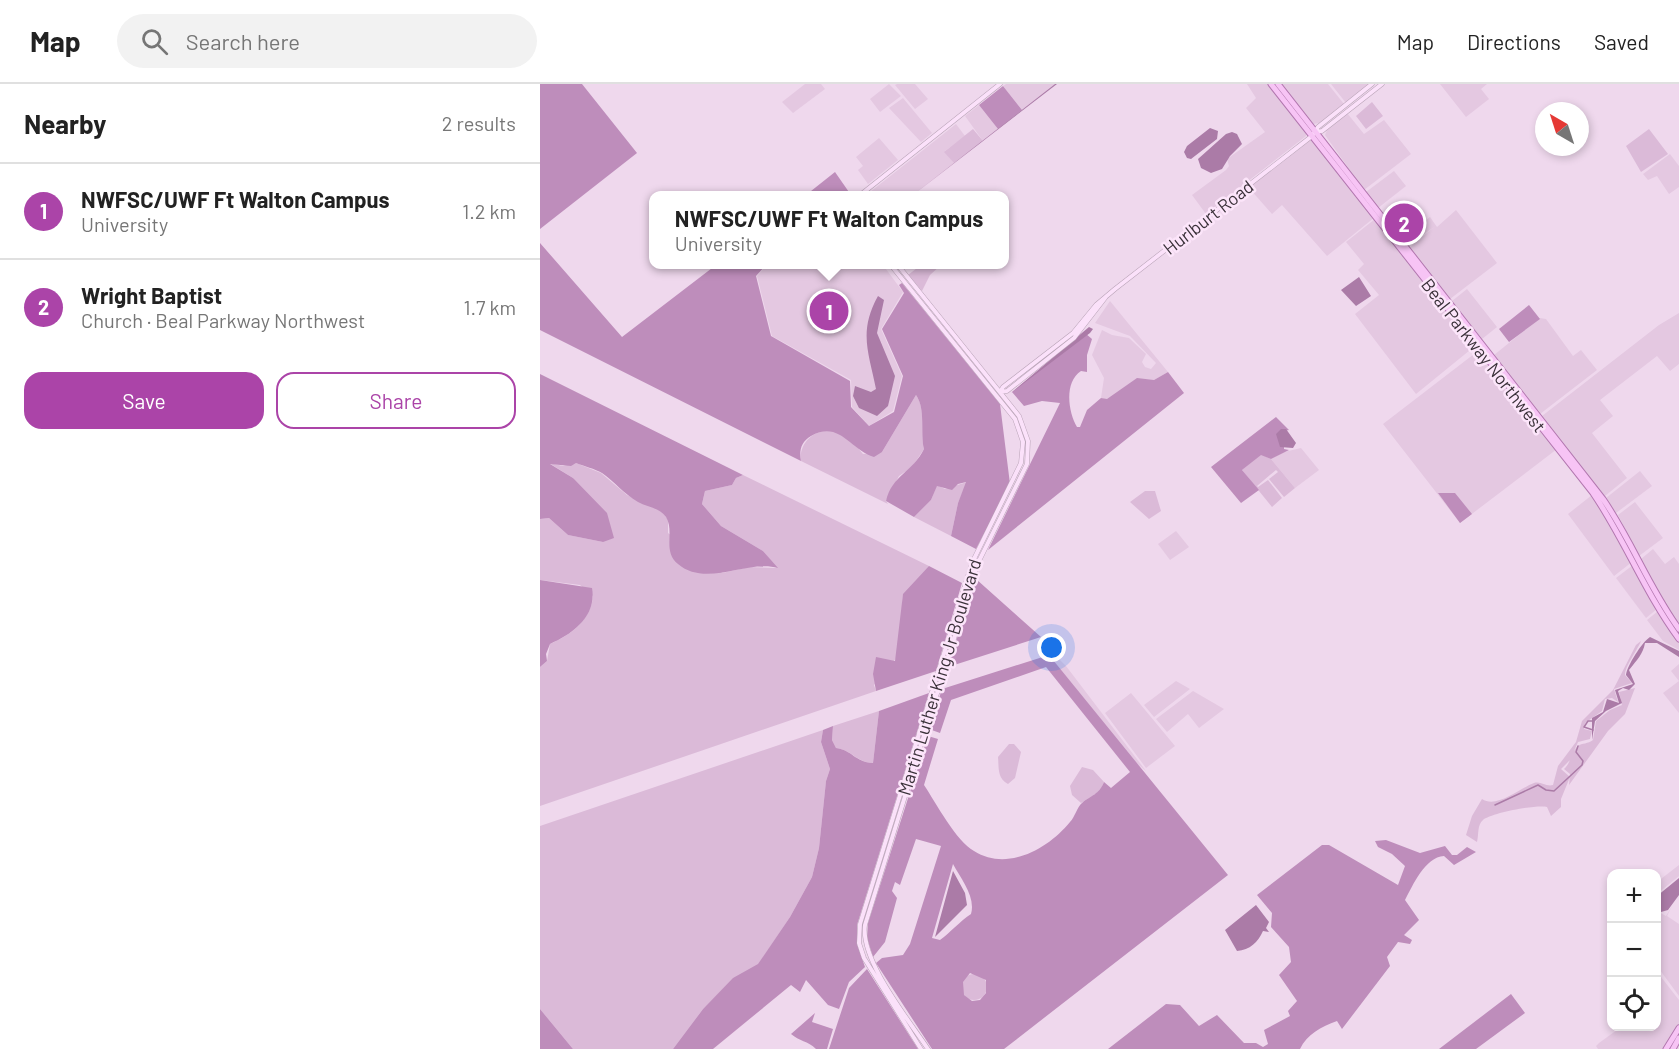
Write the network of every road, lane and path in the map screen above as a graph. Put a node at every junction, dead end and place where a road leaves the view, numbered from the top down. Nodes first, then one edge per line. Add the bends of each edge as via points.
1 (1000, 84) edge
2 (1271, 84) edge
3 (1278, 84) edge
4 (1372, 84) edge
5 (1382, 84) edge
6 (1326, 128) junction
7 (1314, 134) junction
8 (1325, 142) junction
9 (1336, 166) junction
10 (1344, 167) junction
11 (864, 191) edge
12 (894, 269) edge
13 (901, 269) edge
14 (993, 383) junction
15 (1511, 383) junction
16 (1009, 386) junction
17 (998, 394) junction
18 (1009, 402) junction
19 (1570, 463) junction
20 (1577, 465) junction
21 (1679, 629) edge
22 (1679, 639) edge
23 (1679, 1028) edge
24 (1679, 1038) edge
25 (921, 1049) edge
26 (928, 1049) edge
27 (1666, 1049) edge
28 (1673, 1049) edge

1 - 11 main road
2 - 7 main road, Beal Parkway Northwest
3 - 7 main road, Beal Parkway Northwest
4 - 7 main road
5 - 6 main road
6 - 7 main road
6 - 8 main road
7 - 8 main road, Beal Parkway Northwest
7 - 9 main road, Beal Parkway Northwest
7 - 16 main road, Hurlburt Road via 1105,298 1072,333
8 - 10 main road, Beal Parkway Northwest
9 - 10 main road
9 - 15 main road, Beal Parkway Northwest via 1500,375
10 - 15 main road, Beal Parkway Northwest
12 - 17 main road, Martin Luther King Jr Boulevard
13 - 14 main road, Martin Luther King Jr Boulevard
14 - 16 main road
14 - 17 main road, Martin Luther King Jr Boulevard
15 - 19 main road, Beal Parkway Northwest
15 - 20 main road, Beal Parkway Northwest
16 - 17 main road, Hurlburt Road
16 - 18 main road
17 - 18 main road, Martin Luther King Jr Boulevard
17 - 25 main road, Martin Luther King Jr Boulevard via 1021,433 1022,463 972,563 859,929 865,962
18 - 26 main road, Martin Luther King Jr Boulevard via 1026,432 1027,464 977,565 865,925 868,956
19 - 20 main road
19 - 22 main road, Beal Parkway Northwest via 1611,519 1658,609
20 - 21 main road, Beal Parkway Northwest via 1626,534 1662,606
23 - 27 main road
24 - 28 main road

